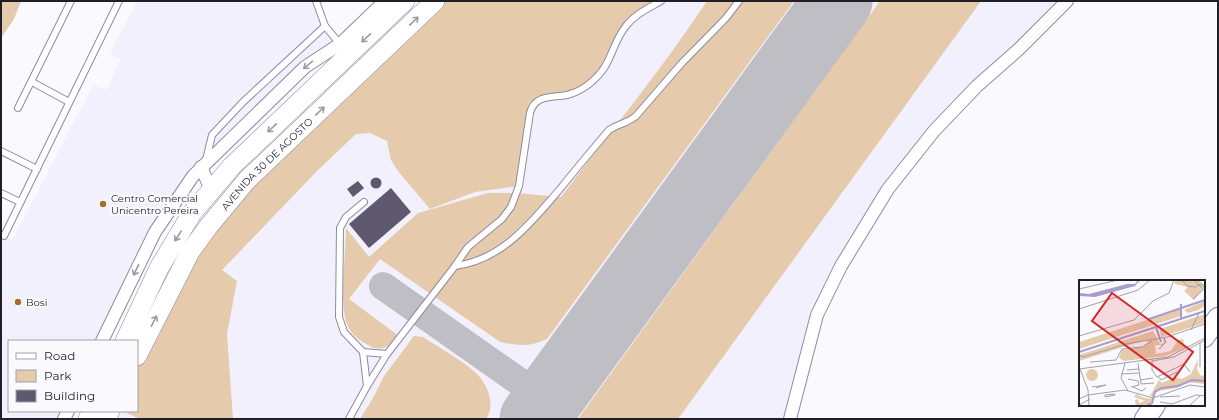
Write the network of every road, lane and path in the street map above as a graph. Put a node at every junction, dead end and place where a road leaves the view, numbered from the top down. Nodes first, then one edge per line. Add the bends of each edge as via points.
1 (71, 1) edge
2 (119, 1) edge
3 (316, 1) edge
4 (385, 1) edge
5 (404, 1) edge
6 (435, 1) edge
7 (661, 1) edge
8 (739, 1) edge
9 (1067, 1) edge
10 (325, 26) junction
11 (346, 48) junction
12 (32, 82) junction
13 (69, 102) junction
14 (18, 108) dead end
15 (1, 151) edge
16 (204, 164) junction
17 (37, 168) junction
18 (211, 190) junction
19 (1, 193) edge
20 (20, 202) junction
21 (364, 202) dead end
22 (1, 235) edge
23 (455, 266) junction
24 (1218, 318) edge
25 (1205, 336) edge
26 (102, 340) edge
27 (125, 340) edge
28 (363, 352) junction
29 (138, 354) edge
30 (388, 354) junction
31 (367, 386) junction
32 (1154, 406) edge
33 (349, 419) edge
34 (790, 419) edge
35 (1145, 419) edge

1 - 12 lane
2 - 13 lane
3 - 10 lane
4 - 11 street
5 -> 11 main road, AVENIDA 30 DE AGOSTO
29 -> 6 main road, AVENIDA 30 DE AGOSTO via 190,252 227,202
7 - 23 lane via 627,24 606,68 588,85 575,93 544,97 535,102 530,113 518,186 511,207 502,219 468,247
8 - 23 lane via 636,116 629,122 609,130 527,228 495,252 474,263
9 - 34 street via 934,130 888,189 841,266 818,316
10 - 11 lane
10 - 16 lane via 212,134
11 -> 16 street via 304,67
11 -> 18 main road, AVENIDA 30 DE AGOSTO
12 - 13 lane
12 - 14 lane
13 - 17 lane
15 - 17 lane
16 - 18 street
16 -> 26 street via 155,232
17 - 20 lane
18 -> 27 main road, AVENIDA 30 DE AGOSTO via 174,241
19 - 20 lane
20 - 22 lane via 4,236
21 - 28 lane via 346,217 340,228 339,317 349,339
23 - 30 lane
24 - 25 highway
28 - 30 lane
28 - 31 lane
30 - 31 lane
31 - 33 lane
32 - 35 highway

